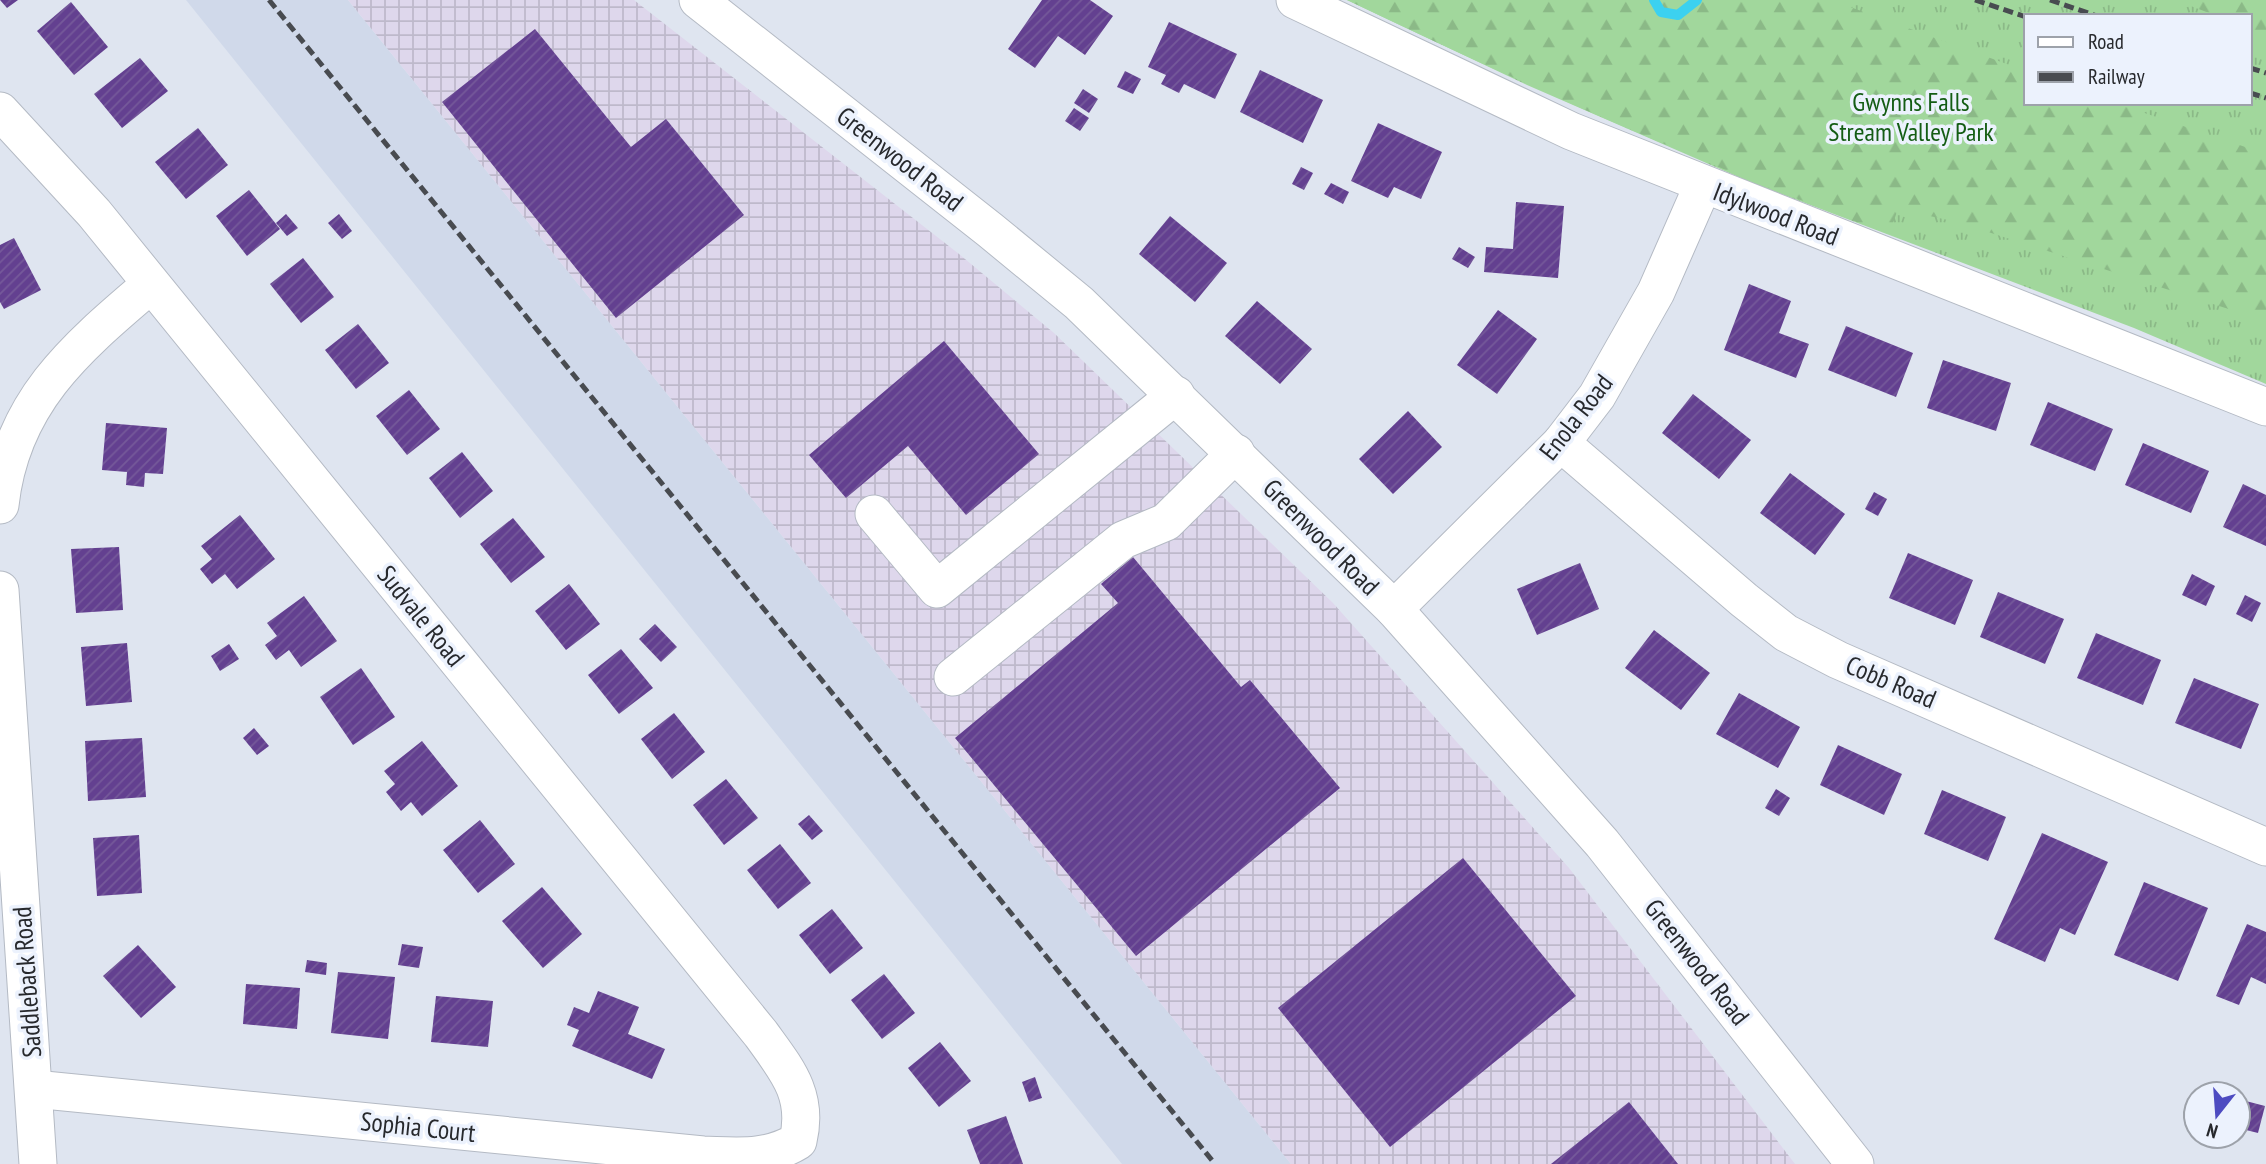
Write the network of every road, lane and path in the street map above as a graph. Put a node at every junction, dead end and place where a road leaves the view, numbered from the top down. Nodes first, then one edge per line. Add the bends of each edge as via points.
1 (698, 0) edge
2 (1294, 0) edge
3 (0, 111) edge
4 (1703, 185) junction
5 (150, 285) junction
6 (1175, 395) junction
7 (2266, 407) edge
8 (1561, 443) junction
9 (1236, 453) junction
10 (0, 505) edge
11 (874, 514) dead end
12 (0, 590) edge
13 (1394, 609) junction
14 (2, 645) edge
15 (953, 677) dead end
16 (2266, 847) edge
17 (34, 1089) junction
18 (799, 1141) joint
19 (38, 1164) edge
20 (1855, 1164) edge

1 - 6 street, Greenwood Road via 1079,303
2 - 4 street, Idylwood Road via 1559,125
3 - 5 street, Sudvale Road via 94,213
4 - 7 street, Idylwood Road
4 - 8 street, Enola Road via 1623,356
5 - 10 street via 82,343 51,377 15,439
5 - 18 street, Sudvale Road via 761,1034 801,1099
6 - 9 street, Greenwood Road
6 - 11 street via 937,589
8 - 13 street, Enola Road
8 - 16 street, Cobb Road via 1786,633
9 - 13 street, Greenwood Road
9 - 15 street via 1166,522 1123,540
12 - 14 street, Saddleback Road
13 - 20 street, Greenwood Road via 1602,843
14 - 17 street, Saddleback Road
17 - 18 street, Sophia Court via 703,1155 779,1153
17 - 19 street, Saddleback Road

